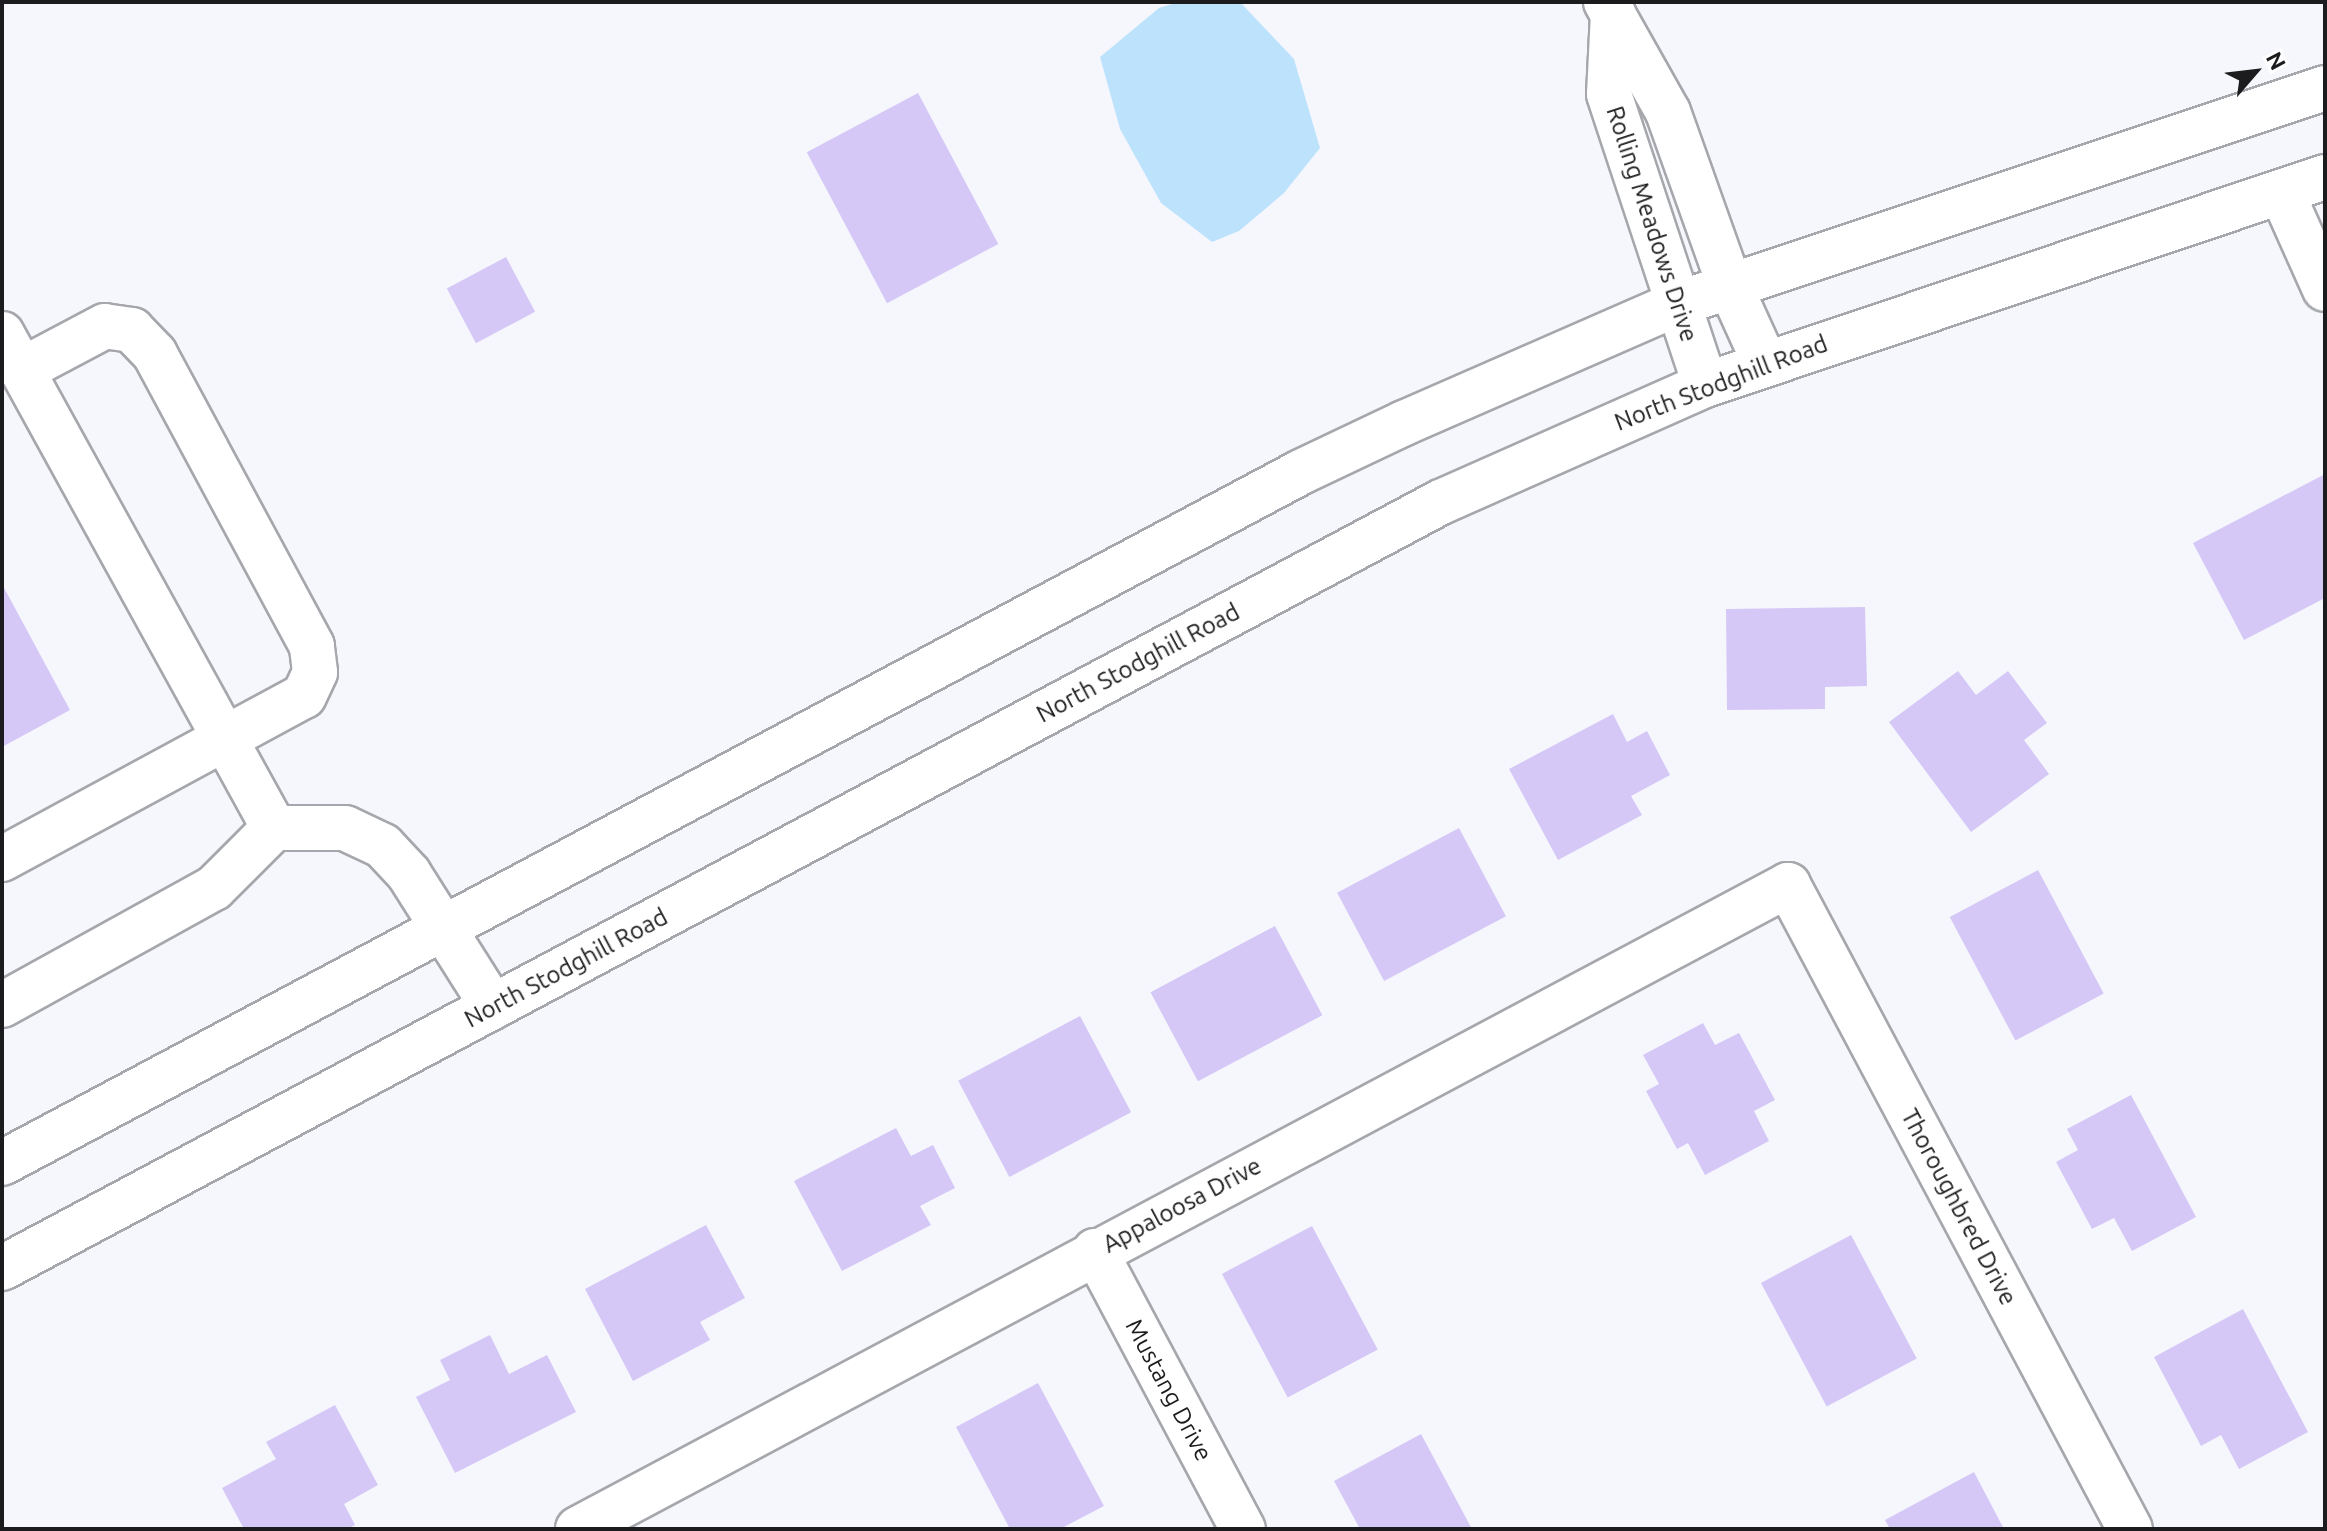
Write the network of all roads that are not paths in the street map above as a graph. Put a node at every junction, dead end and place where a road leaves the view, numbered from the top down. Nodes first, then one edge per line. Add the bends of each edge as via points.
1 (1610, 7) edge
2 (2325, 88) edge
3 (2325, 177) edge
4 (2282, 193) junction
5 (1730, 286) junction
6 (2325, 289) edge
7 (1677, 304) junction
8 (12, 352) edge
9 (1765, 363) junction
10 (1705, 385) junction
11 (224, 737) junction
12 (274, 828) junction
13 (2, 859) edge
14 (1788, 885) joint
15 (444, 927) junction
16 (2, 1005) edge
17 (493, 1007) junction
18 (2, 1163) edge
19 (1095, 1251) junction
20 (2, 1268) edge
21 (578, 1529) edge
22 (1243, 1529) edge
23 (2130, 1529) edge

1 - 5 main road, Rolling Meadows Drive via 1668,112
1 - 7 main road, Rolling Meadows Drive via 1609,94
2 - 5 main road
3 - 4 main road, North Stodghill Road
4 - 6 main road
4 - 9 main road, North Stodghill Road
5 - 7 main road
5 - 9 main road, Rolling Meadows Drive
7 - 10 main road, Rolling Meadows Drive
7 - 15 main road via 1301,472
8 - 11 main road
8 - 11 main road via 105,326 132,330 155,354 312,646 315,672 304,696
9 - 10 main road, North Stodghill Road
10 - 17 main road, North Stodghill Road via 1441,502
11 - 12 main road
11 - 13 main road
12 - 15 main road via 345,828 383,846
12 - 16 main road via 214,888
14 - 19 main road, Appaloosa Drive
14 - 23 main road, Thoroughbred Drive
15 - 17 main road
15 - 18 main road
17 - 20 main road, North Stodghill Road
19 - 21 main road, Appaloosa Drive
19 - 22 main road, Mustang Drive

